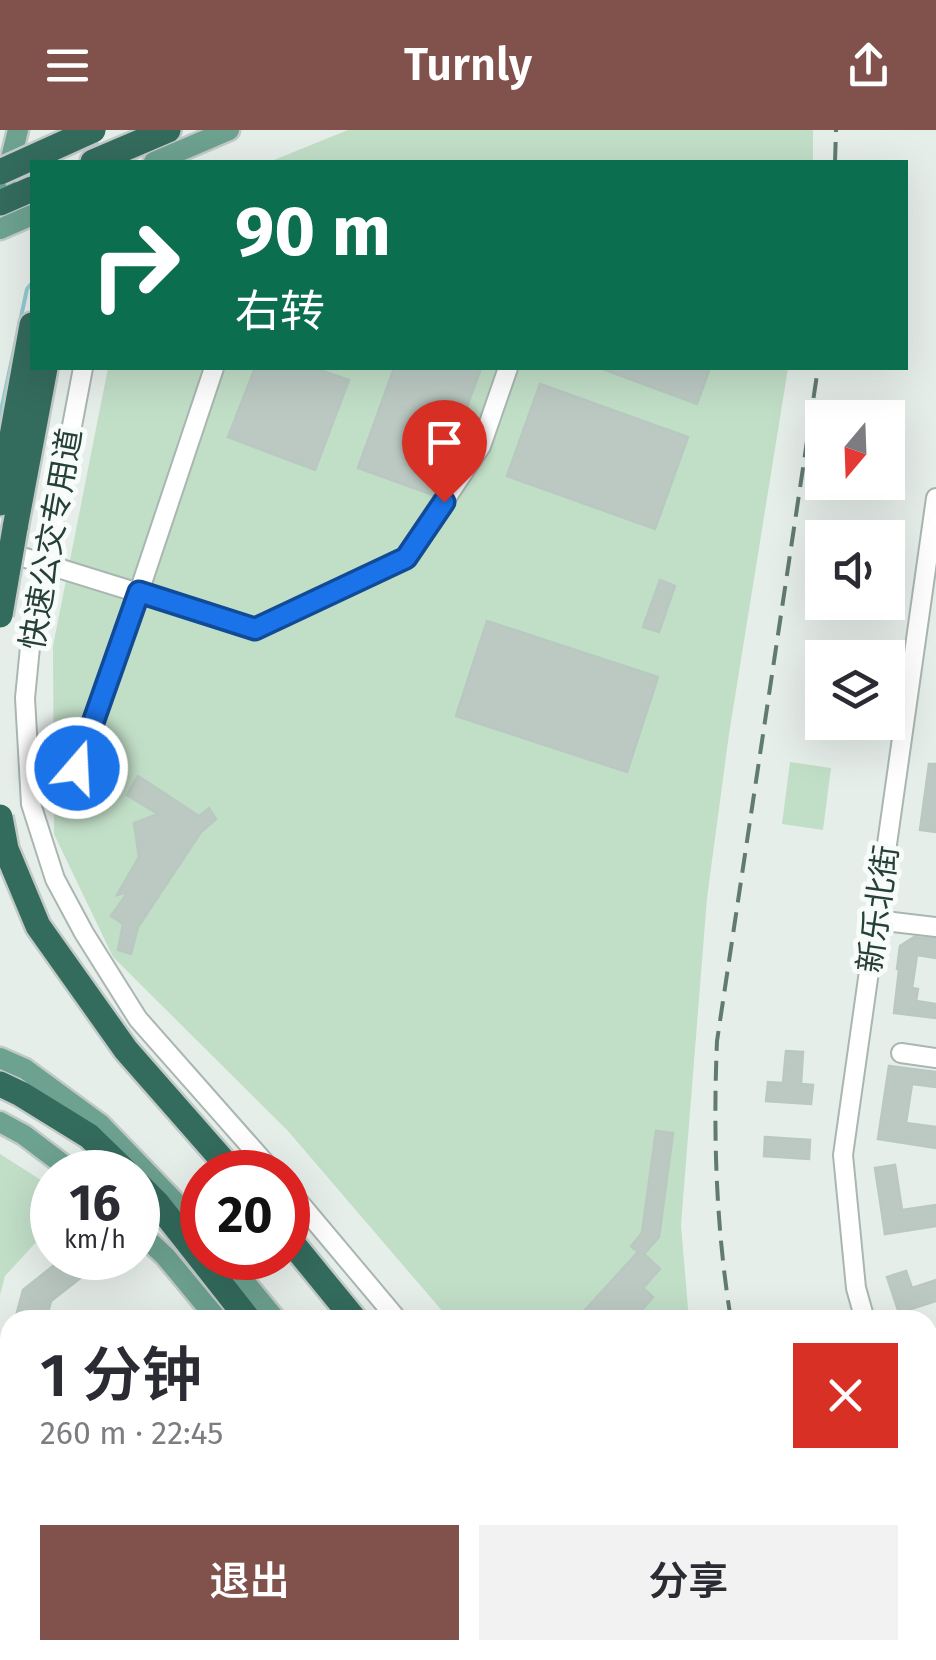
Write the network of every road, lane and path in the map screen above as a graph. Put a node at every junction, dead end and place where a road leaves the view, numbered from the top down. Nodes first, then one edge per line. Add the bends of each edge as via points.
1 (70, 130) edge
2 (92, 130) edge
3 (129, 130) edge
4 (168, 130) edge
5 (230, 130) edge
6 (17, 135) edge
7 (64, 160) edge
8 (85, 160) edge
9 (99, 160) edge
10 (123, 160) edge
11 (159, 160) edge
12 (0, 172) edge
13 (30, 190) edge
14 (0, 203) edge
15 (30, 216) edge
16 (0, 229) edge
17 (30, 336) edge
18 (45, 370) edge
19 (83, 370) edge
20 (213, 370) edge
21 (507, 370) edge
22 (936, 498) edge
23 (0, 503) edge
24 (0, 550) edge
25 (139, 592) junction
26 (0, 615) edge
27 (64, 802) dead end
28 (0, 817) edge
29 (876, 920) junction
30 (936, 927) edge
31 (901, 1053) dead end
32 (0, 1058) edge
33 (936, 1058) edge
34 (0, 1084) edge
35 (0, 1122) edge
36 (44, 1150) edge
37 (103, 1150) edge
38 (214, 1150) edge
39 (254, 1150) edge
40 (160, 1207) edge
41 (180, 1207) edge
42 (310, 1215) edge
43 (160, 1251) edge
44 (310, 1265) edge
45 (243, 1280) edge
46 (210, 1310) edge
47 (241, 1310) edge
48 (268, 1310) edge
49 (347, 1310) edge
50 (390, 1310) edge
51 (862, 1310) edge

1 - 7 highway, bridge
2 - 8 highway
2 - 12 highway, bridge
3 - 10 street
4 - 9 highway
5 - 11 main road
6 - 14 main road
13 - 14 highway
15 - 16 main road
17 - 23 highway
18 - 26 highway, bridge
19 - 39 street, 快速公交专用道, bridge via 30,647 25,698 31,804 54,879 138,1019
20 - 25 street
21 - 25 street via 482,446 406,558 255,629
22 - 29 street, 新乐北街
24 - 25 street
25 - 27 street
28 - 38 highway, bridge via 6,850 38,926 126,1050
29 - 30 street
29 - 51 street, 新乐北街 via 843,1156
31 - 33 street
32 - 41 main road via 25,1068 100,1124
34 - 37 highway
35 - 36 main road
40 - 47 highway
42 - 50 street
43 - 46 main road
44 - 49 highway
45 - 48 main road

